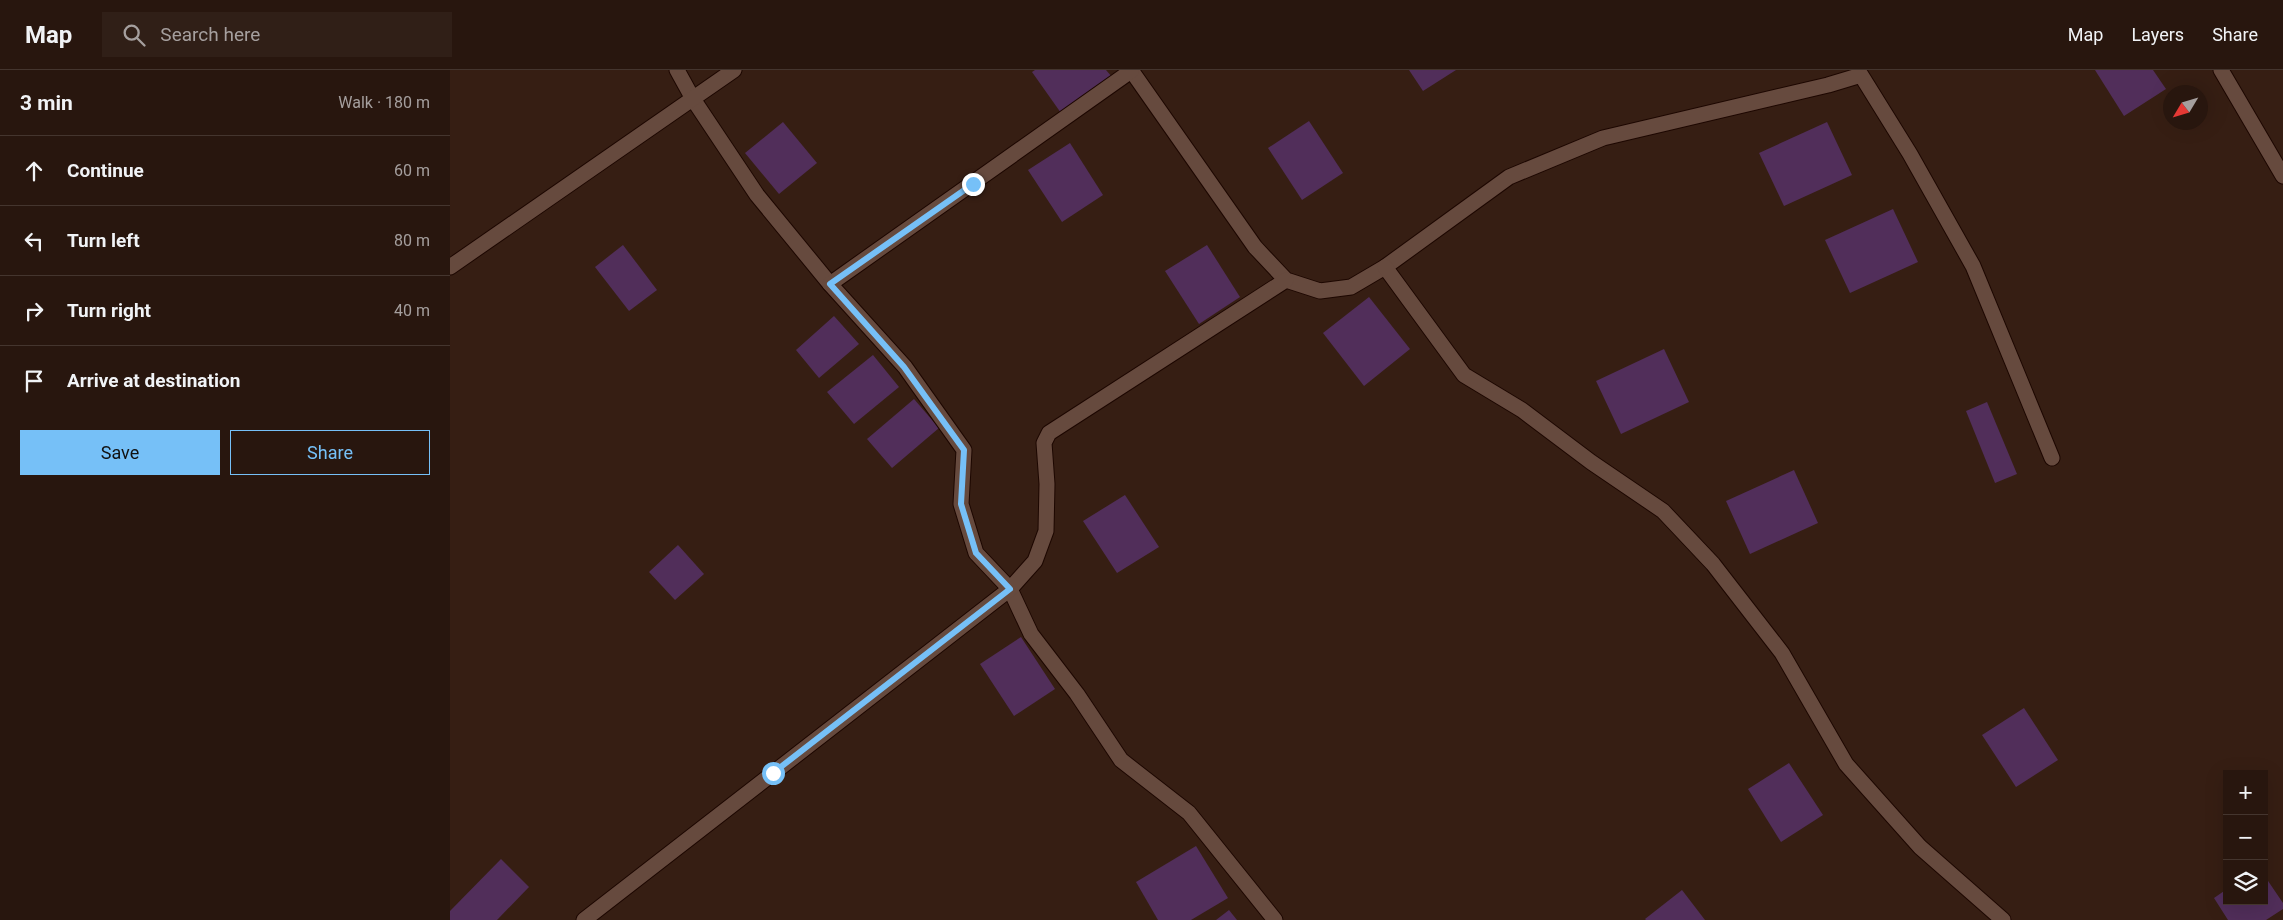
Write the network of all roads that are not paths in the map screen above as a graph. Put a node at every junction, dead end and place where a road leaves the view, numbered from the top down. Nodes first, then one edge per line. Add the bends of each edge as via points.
1 (677, 70) edge
2 (734, 70) edge
3 (2221, 70) edge
4 (1131, 71) edge
5 (1864, 73) edge
6 (693, 99) junction
7 (2283, 176) edge
8 (450, 267) edge
9 (1385, 267) junction
10 (1286, 280) junction
11 (830, 284) junction
12 (2052, 458) dead end
13 (1010, 589) junction
14 (584, 920) edge
15 (1275, 920) edge
16 (2003, 920) edge

1 - 6 street
2 - 6 street
3 - 7 street
4 - 10 street via 1255,247
4 - 11 street
5 - 9 street via 1828,85 1602,138 1509,177
5 - 12 street via 1973,266
6 - 8 street
6 - 11 street via 758,195
9 - 10 street via 1351,287 1320,291
9 - 16 street via 1464,375 1522,410 1663,511 1713,564 1782,653 1846,764 1920,847
10 - 13 street via 1049,433 1044,443 1046,531 1035,561
11 - 13 street via 904,367 964,450 961,504 976,553
13 - 14 street
13 - 15 street via 1031,634 1077,694 1121,760 1189,813

